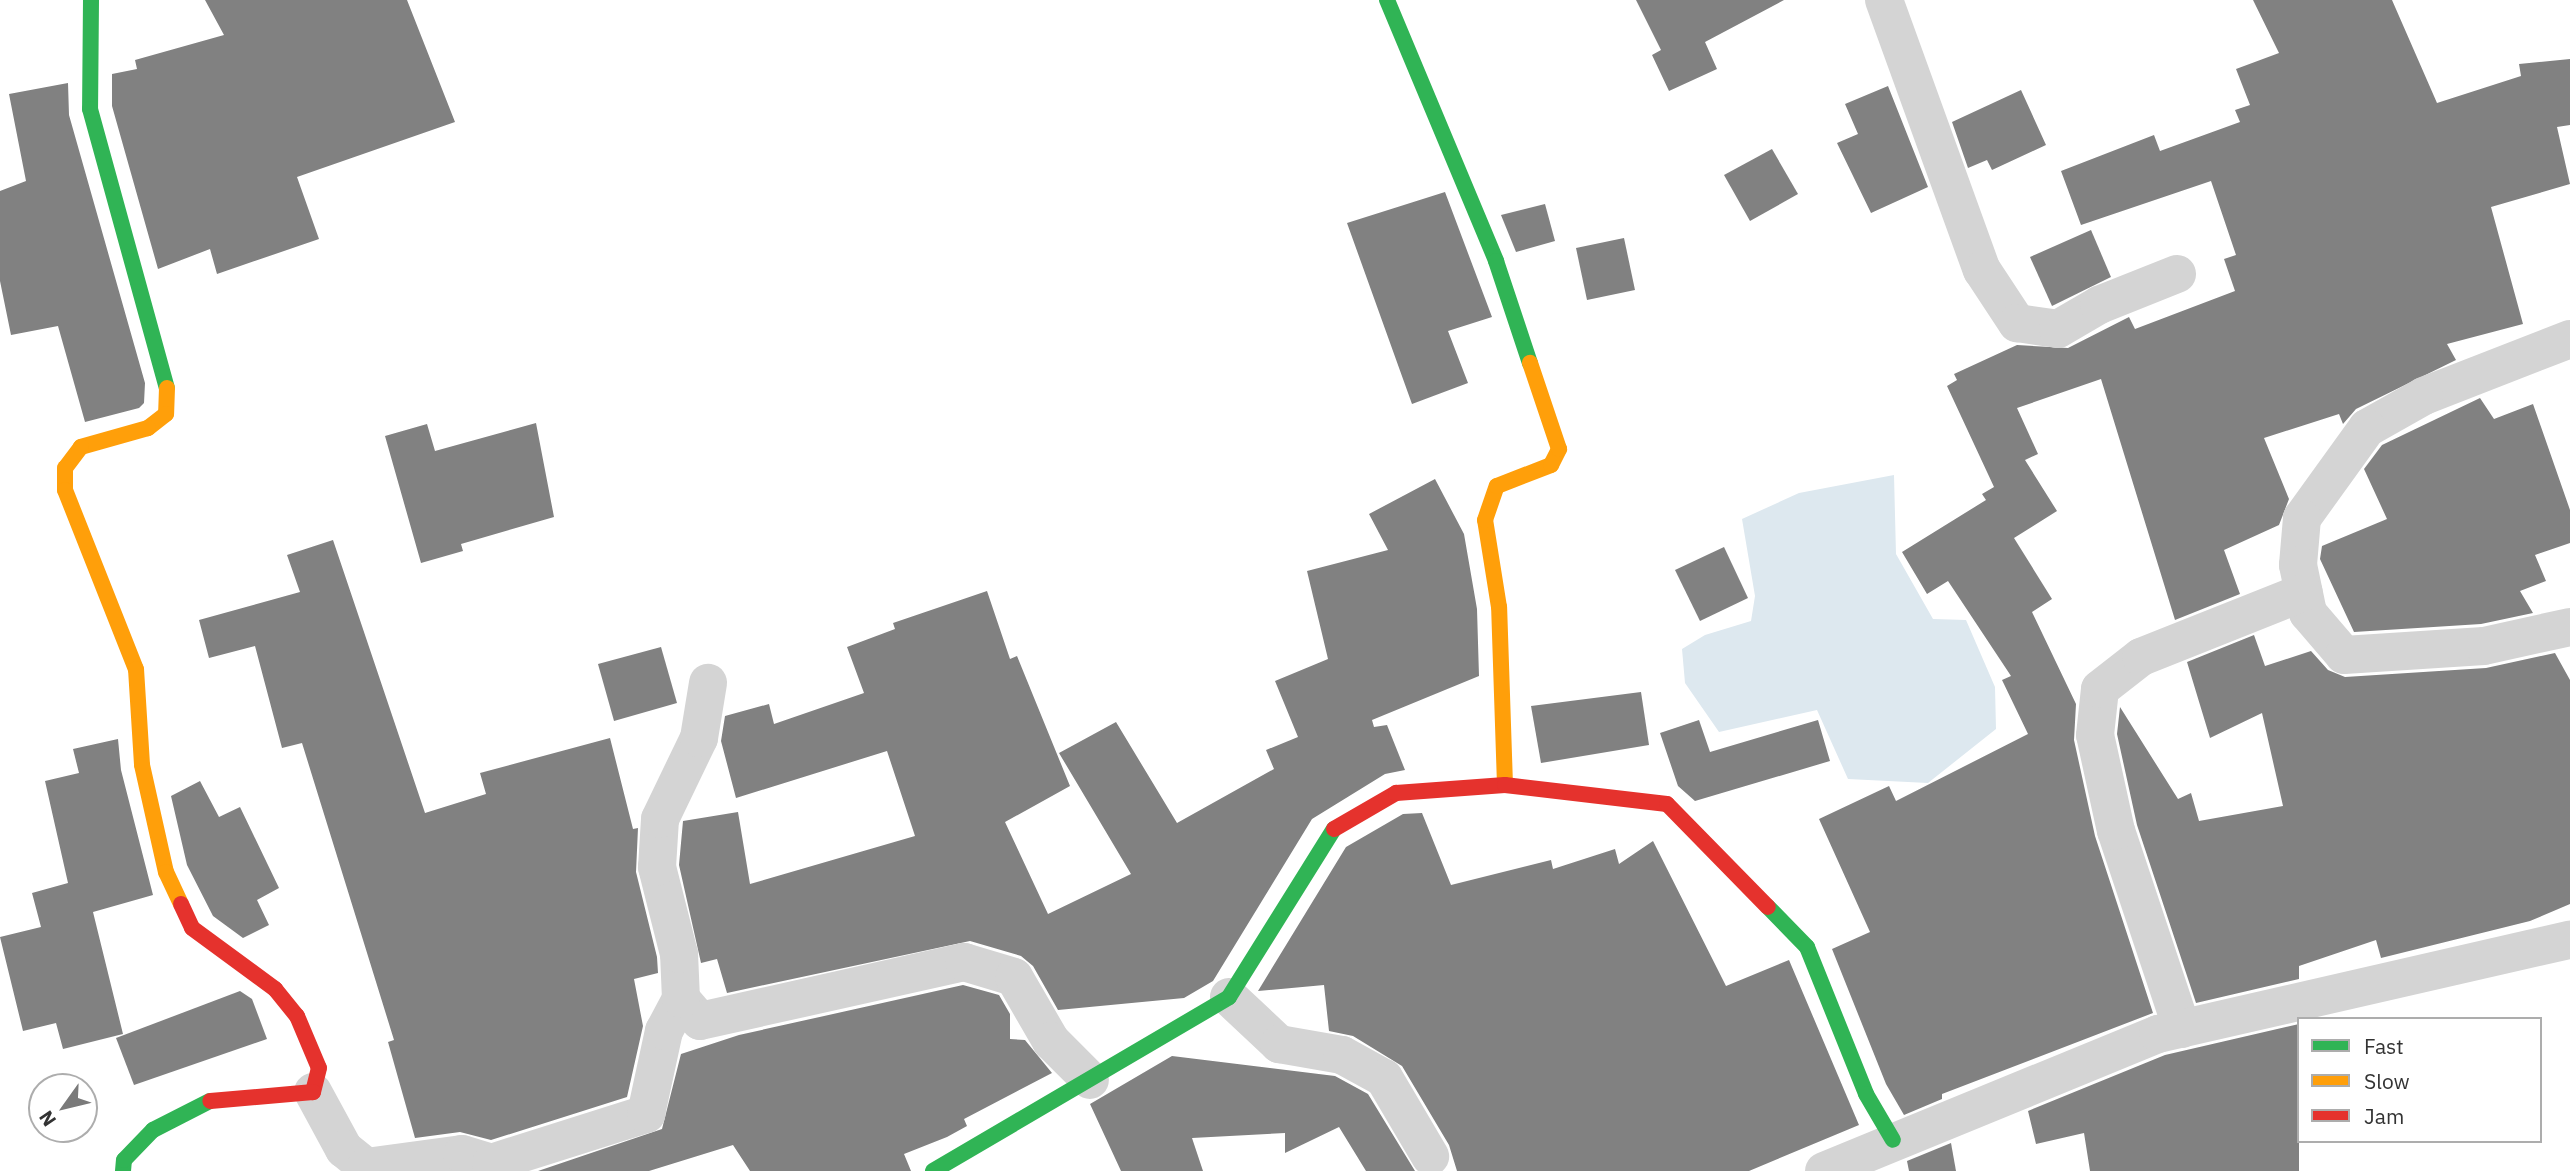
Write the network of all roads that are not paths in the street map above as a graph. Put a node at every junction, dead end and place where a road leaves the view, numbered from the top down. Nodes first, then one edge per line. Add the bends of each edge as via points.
1 (91, 0) edge
2 (1387, 0) edge
3 (1884, 0) edge
4 (2177, 274) dead end
5 (2570, 339) edge
6 (2304, 592) junction
7 (2570, 627) edge
8 (708, 683) dead end
9 (1505, 786) junction
10 (2570, 940) edge
11 (1229, 997) junction
12 (681, 999) junction
13 (2182, 1029) junction
14 (1090, 1080) junction
15 (313, 1092) junction
16 (1893, 1140) junction
17 (1430, 1156) dead end
18 (123, 1171) edge
19 (933, 1171) edge
20 (1824, 1171) edge

1 - 15 street via 90,108 167,379 166,414 148,428 81,447 65,468 65,490 136,669 142,765 166,873 192,928 275,989 297,1016 319,1068
2 - 9 street via 1412,49 1496,261 1559,449 1551,465 1497,486 1485,520 1499,607
3 - 4 street via 1982,270 2017,323 2058,329 2099,305
5 - 6 street via 2424,396 2367,428 2302,518 2298,565
6 - 7 street via 2308,613 2344,655 2484,646
6 - 13 street via 2141,657 2100,689 2095,735 2116,831
8 - 12 street via 699,737 660,819 657,867 678,954
9 - 11 street via 1396,793 1330,831
9 - 16 street via 1667,804 1807,947 1866,1094
10 - 13 street
11 - 14 street
11 - 17 street via 1279,1044 1342,1055 1384,1078
12 - 14 street via 700,1021 964,962 1014,977 1051,1041
12 - 15 street via 664,1031 646,1114 491,1163 462,1154 366,1167 344,1149
13 - 16 street
14 - 19 street
15 - 18 street via 219,1096 153,1130 124,1160
16 - 20 street

